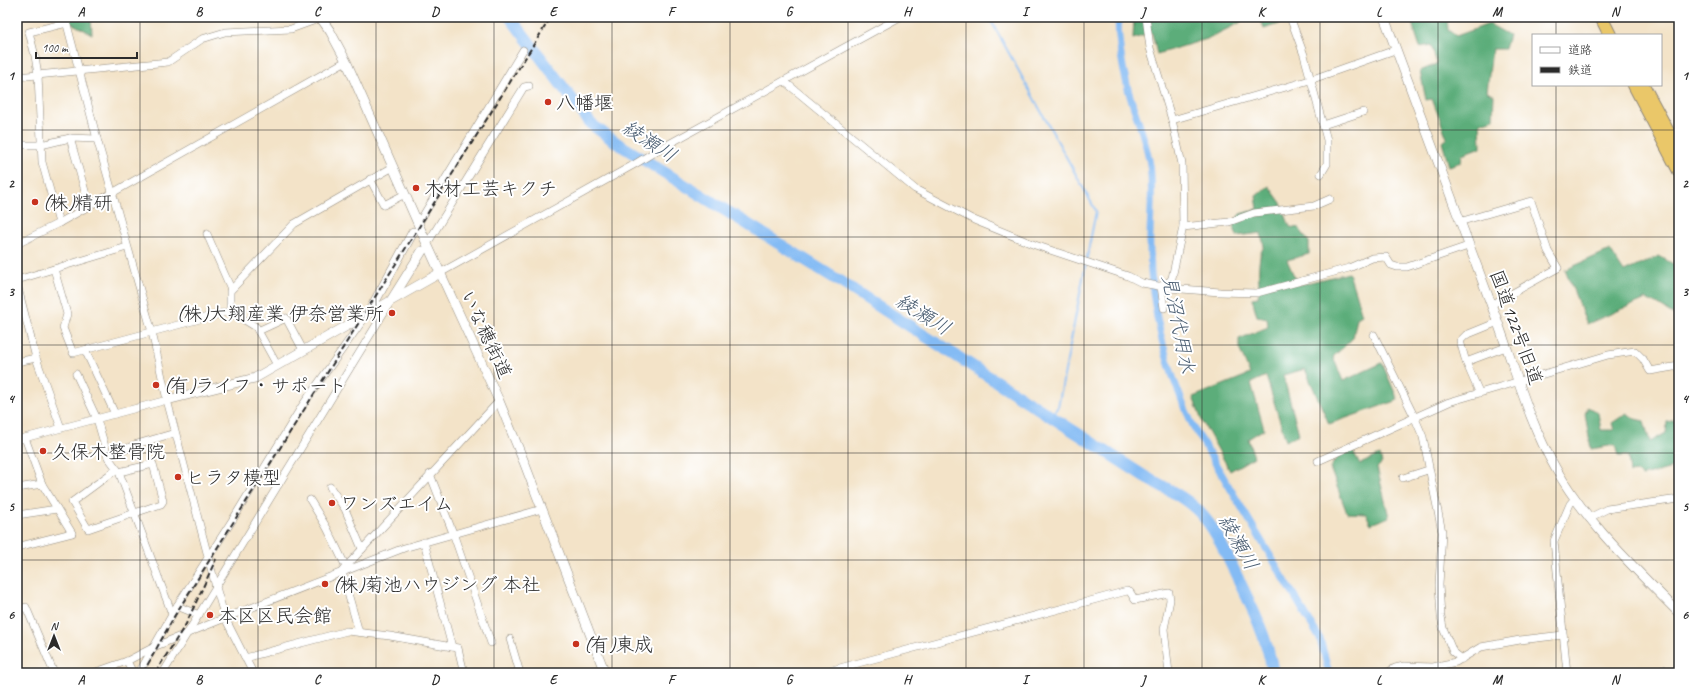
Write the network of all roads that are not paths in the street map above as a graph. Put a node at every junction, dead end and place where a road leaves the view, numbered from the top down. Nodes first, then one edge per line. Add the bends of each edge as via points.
1 (320, 17) edge
2 (900, 17) edge
3 (1146, 17) edge
4 (1290, 17) edge
5 (1384, 17) edge
6 (1601, 17) edge
7 (1610, 17) edge
8 (66, 20) edge
9 (1610, 34) edge
10 (1618, 34) edge
11 (523, 50) dead end
12 (1395, 50) junction
13 (346, 61) junction
14 (80, 71) junction
15 (38, 75) junction
16 (17, 77) edge
17 (1310, 80) junction
18 (784, 81) junction
19 (528, 86) dead end
20 (1635, 86) edge
21 (1644, 86) edge
22 (1363, 112) dead end
23 (1172, 120) junction
24 (1323, 125) junction
25 (70, 138) junction
26 (96, 139) junction
27 (17, 145) edge
28 (41, 145) junction
29 (1679, 152) edge
30 (393, 167) junction
31 (1679, 171) edge
32 (1321, 174) dead end
33 (370, 179) junction
34 (112, 192) junction
35 (405, 194) junction
36 (1330, 199) dead end
37 (89, 205) junction
38 (1459, 222) junction
39 (59, 223) junction
40 (418, 224) junction
41 (1183, 227) junction
42 (413, 232) dead end
43 (207, 234) dead end
44 (17, 244) edge
45 (1468, 246) junction
46 (127, 247) junction
47 (424, 247) junction
48 (54, 269) junction
49 (440, 273) junction
50 (17, 280) edge
51 (17, 284) edge
52 (1159, 286) junction
53 (231, 289) junction
54 (392, 300) junction
55 (1491, 305) junction
56 (1164, 308) dead end
57 (230, 311) junction
58 (368, 314) junction
59 (1498, 322) junction
60 (258, 331) junction
61 (152, 332) junction
62 (1374, 335) dead end
63 (1506, 347) junction
64 (85, 350) junction
65 (303, 350) junction
66 (36, 358) junction
67 (17, 362) edge
68 (1466, 362) junction
69 (277, 365) junction
70 (1679, 366) edge
71 (76, 374) dead end
72 (1518, 381) junction
73 (1479, 392) junction
74 (167, 400) junction
75 (499, 401) junction
76 (114, 414) junction
77 (1414, 416) junction
78 (97, 419) junction
79 (61, 428) junction
80 (175, 432) junction
81 (25, 438) junction
82 (17, 440) edge
83 (108, 457) junction
84 (1318, 460) dead end
85 (1428, 470) junction
86 (118, 471) junction
87 (430, 474) junction
88 (1403, 478) dead end
89 (42, 484) junction
90 (330, 487) dead end
91 (17, 488) edge
92 (1576, 498) junction
93 (1679, 499) edge
94 (310, 500) dead end
95 (57, 509) junction
96 (542, 509) junction
97 (134, 514) junction
98 (17, 515) edge
99 (1589, 518) junction
100 (453, 533) junction
101 (424, 542) junction
102 (17, 547) edge
103 (362, 549) junction
104 (208, 555) junction
105 (344, 569) junction
106 (216, 587) junction
107 (178, 606) junction
108 (17, 610) edge
109 (1679, 613) edge
110 (172, 614) junction
111 (199, 615) junction
112 (225, 618) junction
113 (359, 632) junction
114 (189, 633) junction
115 (1563, 635) junction
116 (510, 639) dead end
117 (492, 643) dead end
118 (156, 646) junction
119 (452, 647) junction
120 (245, 658) junction
121 (1462, 658) junction
122 (127, 661) junction
123 (1663, 669) dead end
124 (604, 671) edge
125 (54, 673) edge
126 (93, 673) edge
127 (133, 673) edge
128 (139, 673) edge
129 (164, 673) edge
130 (253, 673) edge
131 (464, 673) edge
132 (520, 673) edge
133 (593, 673) edge
134 (821, 673) edge
135 (1169, 673) edge
136 (1387, 673) edge
137 (1568, 673) edge
138 (1651, 673) edge

1 - 13 street, いな穂街道
1 - 14 street via 291,29 225,32 202,39 168,62
2 - 18 street
3 - 23 street via 1150,48
4 - 17 street
5 - 12 street, 国道122号旧道
6 - 9 highway
7 - 10 highway
8 - 14 street
8 - 15 street via 29,32
11 - 40 street
12 - 17 street
12 - 38 street, 国道122号旧道
13 - 30 street, いな穂街道
13 - 34 street
14 - 15 street
14 - 26 street
15 - 16 street
15 - 28 street
17 - 23 street
17 - 24 street
18 - 49 street via 656,150
18 - 52 street via 909,184 925,194 974,220 1035,245 1148,285
19 - 47 street via 524,87
20 - 31 highway
21 - 29 highway
22 - 24 street
23 - 41 street via 1182,164
24 - 32 street via 1328,156
25 - 26 street
25 - 28 street
25 - 37 street
26 - 34 street
27 - 28 street
28 - 39 street via 42,162
30 - 33 street
30 - 35 street, いな穂街道
33 - 35 street via 384,205
33 - 53 street via 294,224
34 - 37 street
34 - 46 street
35 - 40 street, いな穂街道
36 - 41 street via 1314,206 1254,213 1229,222
37 - 39 street
38 - 45 street, 国道122号旧道
38 - 55 street via 1531,201 1548,251 1558,268
39 - 44 street
40 - 47 street, いな穂街道
41 - 52 street via 1172,278
42 - 58 street
43 - 53 street
45 - 52 street via 1408,266 1391,265 1386,257 1372,258 1349,268 1257,293
45 - 55 street, 国道122号旧道
46 - 48 street
46 - 61 street
47 - 49 street, いな穂街道
47 - 54 street
48 - 50 street
48 - 64 street via 67,314 63,328 73,353
49 - 54 street
49 - 75 street, いな穂街道
51 - 66 street
52 - 56 street
53 - 57 street
54 - 58 street
54 - 106 street
55 - 59 street, 国道122号旧道
57 - 60 street via 256,327
57 - 61 street
58 - 65 street
58 - 104 street via 302,406 235,516
59 - 63 street, 国道122号旧道
59 - 68 street via 1466,335 1460,341
60 - 65 street via 286,318
60 - 69 street
61 - 64 street
61 - 74 street
62 - 77 street
63 - 68 street
63 - 72 street, 国道122号旧道
64 - 76 street
65 - 69 street
66 - 67 street
66 - 79 street
68 - 73 street
69 - 74 street via 255,378
70 - 72 street via 1650,371 1635,351
71 - 78 street
72 - 73 street
72 - 92 street, 国道122号旧道 via 1546,451
73 - 77 street
74 - 76 street
74 - 80 street
75 - 87 street
75 - 96 street, いな穂街道
76 - 78 street
77 - 84 street
77 - 85 street via 1423,437
78 - 79 street
78 - 83 street
79 - 81 street
80 - 83 street via 137,444
80 - 104 street
81 - 82 street
81 - 89 street
83 - 86 street
85 - 88 street
85 - 121 street via 1442,532 1439,585 1443,628 1453,652
86 - 97 street
86 - 97 street via 153,464 162,504
86 - 97 street via 72,502 88,529
87 - 100 street
87 - 103 street
89 - 91 street
89 - 95 street
90 - 103 street via 345,508
92 - 99 street, 国道122号旧道
92 - 115 street via 1570,504 1554,541
93 - 99 street via 1607,508
94 - 105 street via 327,528
95 - 98 street
95 - 102 street via 72,533
96 - 100 street
96 - 124 street, いな穂街道
97 - 110 street
99 - 109 street, 国道122号旧道
100 - 101 street
100 - 117 street
101 - 105 street
101 - 119 street
103 - 105 street
104 - 106 street
104 - 107 street
105 - 112 street
105 - 113 street
106 - 111 street
106 - 112 street
107 - 110 street
107 - 111 street
108 - 125 street via 26,607
110 - 118 street
111 - 114 street
112 - 114 street
112 - 120 street
113 - 119 street
113 - 120 street via 347,631
114 - 118 street
114 - 129 street
115 - 121 street via 1481,648
115 - 137 street
116 - 132 street
118 - 122 street
118 - 128 street
119 - 131 street via 458,648
120 - 130 street
121 - 136 street via 1456,662 1432,667 1404,666
122 - 126 street
122 - 127 street
123 - 138 street
124 - 133 street
134 - 135 street via 1127,591 1135,600 1168,593 1170,600 1164,629

